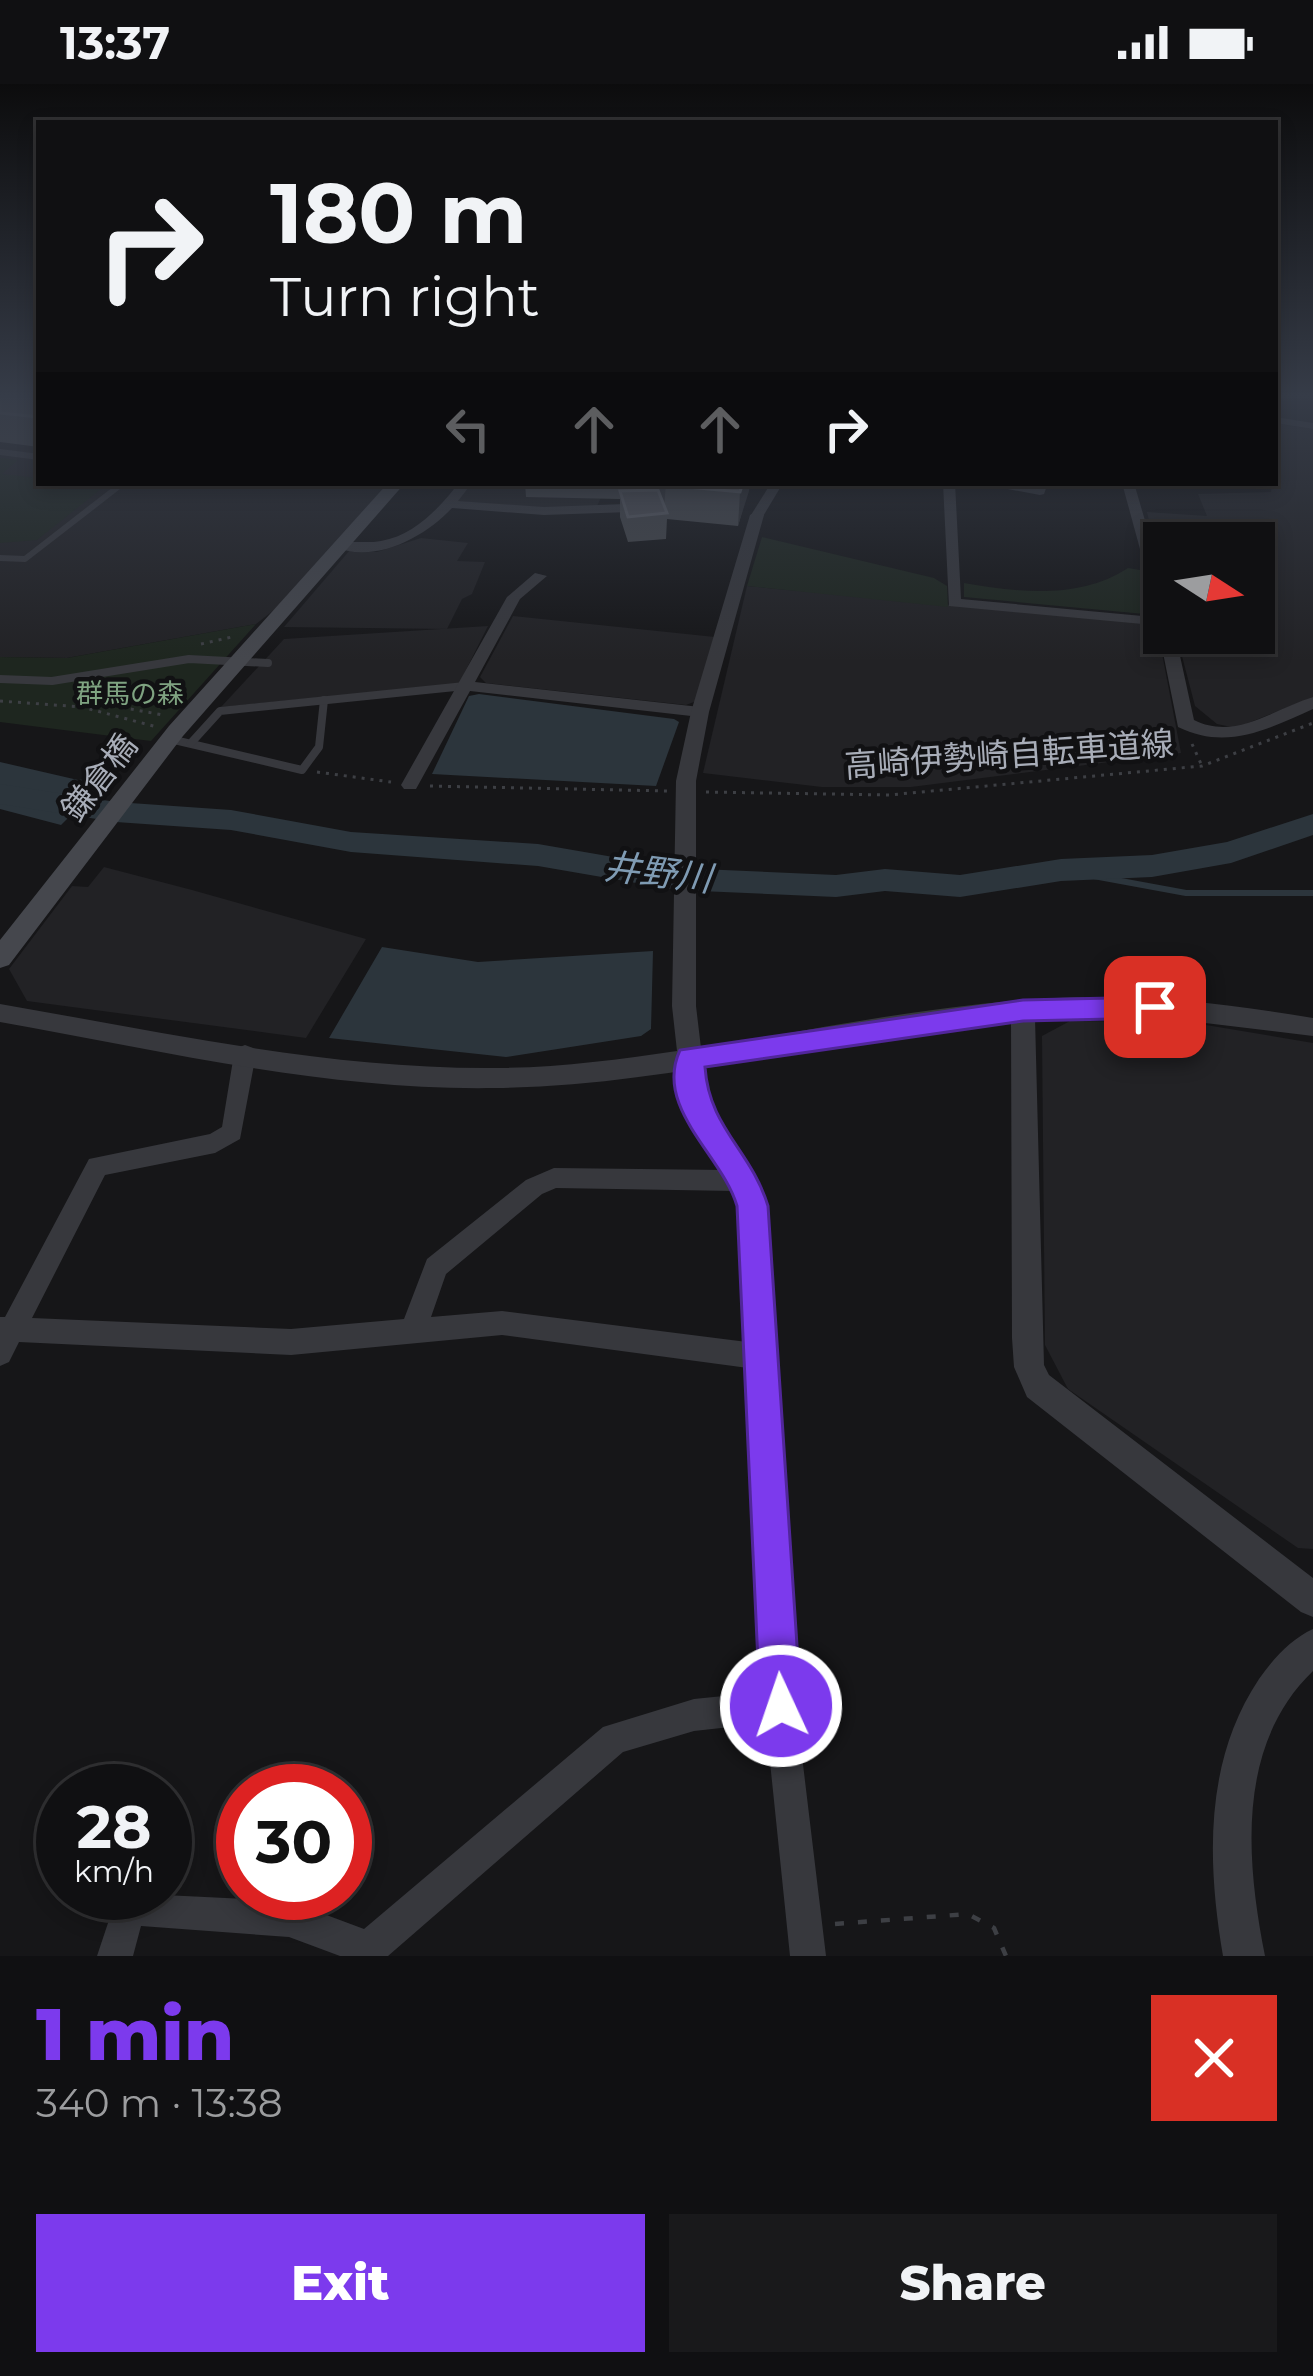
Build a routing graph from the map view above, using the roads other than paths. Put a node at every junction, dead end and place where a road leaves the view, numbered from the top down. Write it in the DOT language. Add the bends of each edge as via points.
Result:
graph roads {
  1 [pos="119,486"];
  2 [pos="394,486"];
  3 [pos="464,486"];
  4 [pos="666,486"];
  5 [pos="775,486"];
  6 [pos="949,486"];
  7 [pos="1002,486"];
  8 [pos="1041,486"];
  9 [pos="1129,486"];
  10 [pos="450,504"];
  11 [pos="757,515"];
  12 [pos="1143,536"];
  13 [pos="340,546"];
  14 [pos="0,558"];
  15 [pos="540,576"];
  16 [pos="1143,618"];
  17 [pos="1171,654"];
  18 [pos="236,662"];
  19 [pos="268,663"];
  20 [pos="0,679"];
  21 [pos="469,686"];
  22 [pos="324,700"];
  23 [pos="1313,702"];
  24 [pos="700,712"];
  25 [pos="175,739"];
  26 [pos="415,786"];
  27 [pos="0,958"];
  28 [pos="1023,1010"];
  29 [pos="0,1013"];
  30 [pos="1313,1027"];
  31 [pos="244,1054"];
  32 [pos="690,1058"];
  33 [pos="745,1181"];
  34 [pos="414,1327"];
  35 [pos="8,1328"];
  36 [pos="0,1353"];
  37 [pos="760,1357"];
  38 [pos="1313,1600"];
  39 [pos="1313,1648"];
  40 [pos="781,1706"];
  41 [pos="807,1941"];
  42 [pos="366,1953"];
  43 [pos="115,1956"];
  44 [pos="1244,1956"];
  1 -- 14 [label="lane" via="25,560"];
  2 -- 13 [label="main road, 鎌倉橋"];
  3 -- 10 [label="street"];
  4 -- 10 [label="street" via="658,507"];
  5 -- 11 [label="street"];
  6 -- 16 [label="street" via="954,603"];
  7 -- 8 [label="street"];
  9 -- 12 [label="street"];
  10 -- 13 [label="street" via="399,543"];
  11 -- 24 [label="street"];
  13 -- 18 [label="main road, 鎌倉橋"];
  15 -- 21 [label="street" via="514,597"];
  17 -- 23 [label="street" via="1185,723 1194,730 1237,734"];
  18 -- 19 [label="lane"];
  18 -- 20 [label="lane" via="189,659 26,683"];
  18 -- 25 [label="main road, 鎌倉橋"];
  21 -- 22 [label="lane"];
  21 -- 24 [label="street"];
  21 -- 26 [label="street"];
  22 -- 25 [label="lane" via="220,711"];
  22 -- 25 [label="lane" via="319,747 302,770"];
  24 -- 32 [label="street" via="688,796"];
  25 -- 27 [label="main road, 鎌倉橋"];
  28 -- 30 [label="street" via="1155,1007"];
  28 -- 32 [label="street"];
  28 -- 38 [label="street" via="1027,1338 1038,1386"];
  29 -- 31 [label="street"];
  31 -- 32 [label="street" via="432,1078 566,1075"];
  31 -- 35 [label="street" via="232,1132 214,1143 98,1166"];
  32 -- 33 [label="street" via="692,1097 704,1125"];
  33 -- 34 [label="street" via="554,1178 436,1267"];
  33 -- 37 [label="street"];
  34 -- 35 [label="street" via="291,1342"];
  34 -- 37 [label="street" via="502,1323"];
  35 -- 36 [label="street"];
  37 -- 40 [label="street"];
  39 -- 44 [label="street" via="1270,1694 1234,1792"];
  40 -- 41 [label="street"];
  40 -- 42 [label="street" via="694,1714 614,1738"];
  42 -- 43 [label="street" via="289,1919 129,1908"];
}
